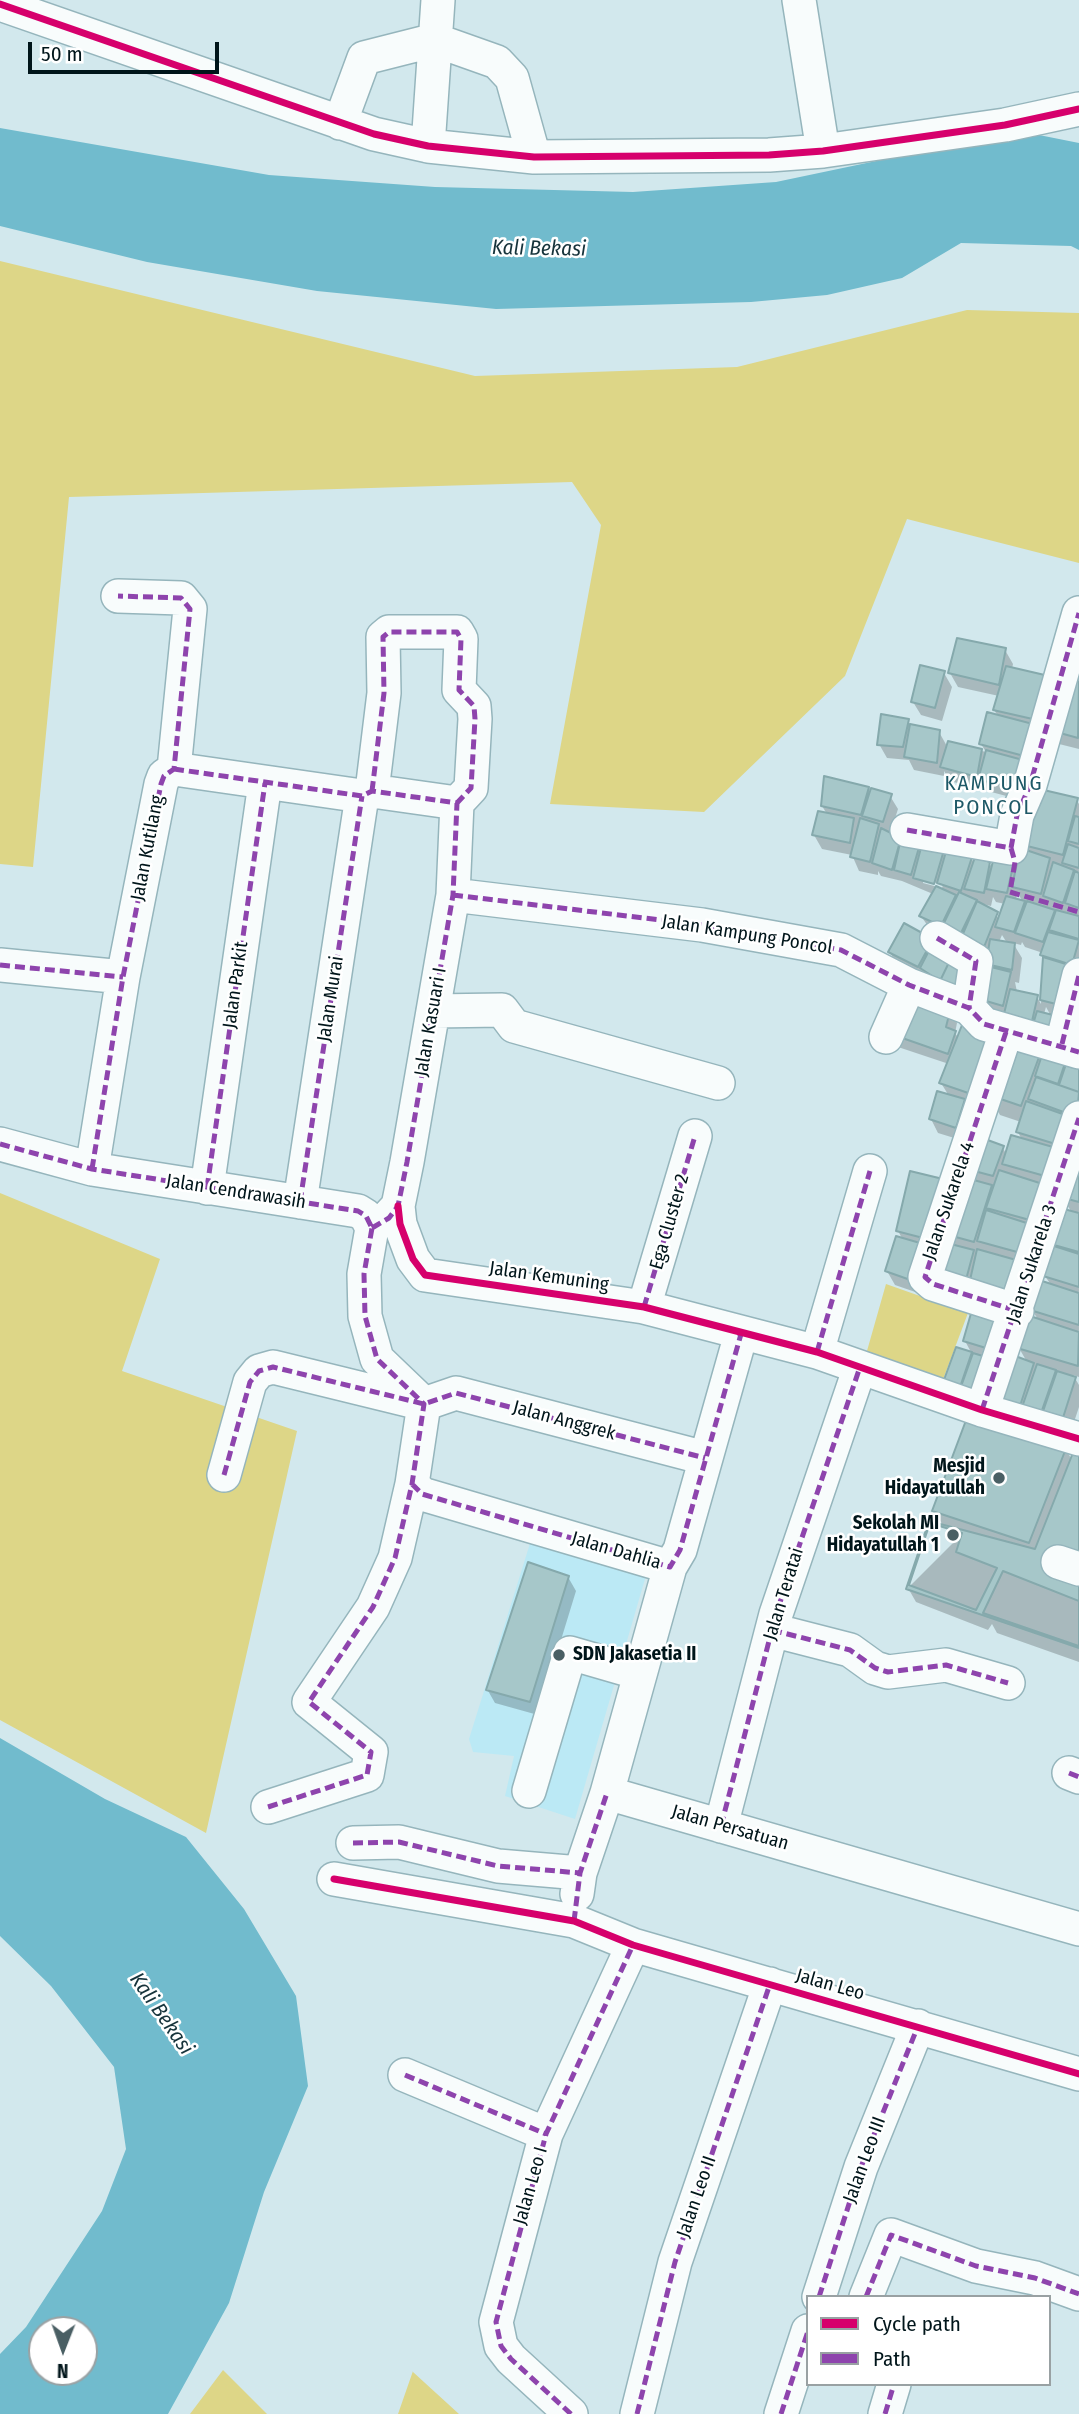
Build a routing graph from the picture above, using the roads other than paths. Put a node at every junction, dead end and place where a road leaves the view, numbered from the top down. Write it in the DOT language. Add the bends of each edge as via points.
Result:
graph roads {
  1 [pos="438,0"];
  2 [pos="799,0"];
  3 [pos="0,4"];
  4 [pos="435,40"];
  5 [pos="1079,109"];
  6 [pos="340,122"];
  7 [pos="428,146"];
  8 [pos="823,151"];
  9 [pos="534,157"];
  10 [pos="118,596"];
  11 [pos="1079,613"];
  12 [pos="174,769"];
  13 [pos="265,783"];
  14 [pos="367,793"];
  15 [pos="457,803"];
  16 [pos="907,830"];
  17 [pos="453,895"];
  18 [pos="937,938"];
  19 [pos="0,965"];
  20 [pos="1079,975"];
  21 [pos="123,977"];
  22 [pos="909,985"];
  23 [pos="969,1008"];
  24 [pos="433,1011"];
  25 [pos="1006,1032"];
  26 [pos="886,1037"];
  27 [pos="1070,1048"];
  28 [pos="718,1083"];
  29 [pos="1079,1118"];
  30 [pos="695,1136"];
  31 [pos="0,1144"];
  32 [pos="92,1169"];
  33 [pos="870,1171"];
  34 [pos="207,1188"];
  35 [pos="300,1202"];
  36 [pos="398,1206"];
  37 [pos="372,1228"];
  38 [pos="644,1307"];
  39 [pos="1017,1311"];
  40 [pos="741,1334"];
  41 [pos="817,1352"];
  42 [pos="860,1367"];
  43 [pos="425,1404"];
  44 [pos="982,1410"];
  45 [pos="1079,1439"];
  46 [pos="705,1458"];
  47 [pos="225,1475"];
  48 [pos="412,1484"];
  49 [pos="670,1567"];
  50 [pos="772,1630"];
  51 [pos="639,1673"];
  52 [pos="1008,1683"];
  53 [pos="529,1791"];
  54 [pos="607,1793"];
  55 [pos="268,1807"];
  56 [pos="721,1826"];
  57 [pos="353,1843"];
  58 [pos="580,1873"];
  59 [pos="334,1879"];
  60 [pos="573,1921"];
  61 [pos="1079,1929"];
  62 [pos="633,1945"];
  63 [pos="770,1984"];
  64 [pos="918,2026"];
  65 [pos="1079,2074"];
  66 [pos="405,2075"];
  67 [pos="546,2134"];
  68 [pos="1079,2294"];
  69 [pos="820,2295"];
  70 [pos="867,2295"];
  71 [pos="806,2337"];
  72 [pos="893,2386"];
  73 [pos="571,2414"];
  74 [pos="637,2414"];
  75 [pos="781,2414"];
  76 [pos="885,2414"];
  1 -- 4 [label="street"];
  2 -- 8 [label="street"];
  3 -- 6 [label="street"];
  4 -- 6 [label="street" via="364,58"];
  4 -- 7 [label="street"];
  4 -- 9 [label="street" via="497,62 512,78"];
  5 -- 8 [label="street" via="1005,125"];
  6 -- 7 [label="street"];
  7 -- 9 [label="street"];
  8 -- 9 [label="street" via="755,156"];
  10 -- 12 [label="street, Jalan Kutilang" via="181,598 190,609"];
  11 -- 16 [label="street" via="1011,848"];
  12 -- 13 [label="street"];
  12 -- 21 [label="street, Jalan Kutilang" via="161,784"];
  13 -- 14 [label="street"];
  13 -- 34 [label="street, Jalan Parkit"];
  14 -- 15 [label="street"];
  14 -- 15 [label="street, Jalan Murai" via="384,693 383,637 389,632 457,632 461,639 459,690 474,706 475,719 471,788"];
  14 -- 35 [label="street, Jalan Murai"];
  15 -- 17 [label="street, Jalan Kasuari I"];
  17 -- 22 [label="street, Jalan Kampung Poncol" via="702,925 841,950"];
  17 -- 24 [label="street, Jalan Kasuari I"];
  18 -- 23 [label="street" via="976,961"];
  19 -- 21 [label="street"];
  20 -- 27 [label="street, Jalan Kampung Poncol"];
  21 -- 32 [label="street, Jalan Kutilang"];
  22 -- 23 [label="street, Jalan Kampung Poncol"];
  22 -- 26 [label="street"];
  23 -- 25 [label="street, Jalan Kampung Poncol" via="984,1024"];
  24 -- 28 [label="street" via="502,1010 514,1026"];
  24 -- 36 [label="street, Jalan Kasuari I"];
  25 -- 27 [label="street, Jalan Kampung Poncol"];
  25 -- 39 [label="street, Jalan Sukarela 4" via="925,1277 933,1284"];
  29 -- 39 [label="street, Jalan Sukarela 3"];
  30 -- 38 [label="street, Ega Cluster 2"];
  31 -- 32 [label="street, Jalan Cendrawasih"];
  32 -- 34 [label="street, Jalan Cendrawasih"];
  33 -- 41 [label="street"];
  34 -- 35 [label="street, Jalan Cendrawasih"];
  35 -- 37 [label="street, Jalan Cendrawasih" via="358,1211"];
  36 -- 37 [label="street"];
  36 -- 38 [label="street, Jalan Kemuning" via="413,1259 425,1275"];
  37 -- 43 [label="street" via="364,1274 365,1316 377,1359"];
  38 -- 40 [label="street, Jalan Kemuning"];
  39 -- 44 [label="street, Jalan Sukarela 3"];
  40 -- 41 [label="street, Jalan Kemuning"];
  40 -- 46 [label="street, Jalan Dahlia"];
  41 -- 42 [label="street, Jalan Kemuning"];
  42 -- 44 [label="street, Jalan Kemuning"];
  42 -- 50 [label="street, Jalan Teratai"];
  43 -- 46 [label="street, Jalan Anggrek" via="456,1393"];
  43 -- 47 [label="street" via="273,1367 259,1371 250,1382"];
  43 -- 48 [label="street"];
  44 -- 45 [label="street, Jalan Kemuning"];
  46 -- 49 [label="street, Jalan Dahlia" via="680,1550"];
  48 -- 49 [label="street, Jalan Dahlia" via="422,1494"];
  48 -- 55 [label="street" via="396,1558 373,1607 309,1702 371,1752 367,1775"];
  49 -- 51 [label="street"];
  50 -- 52 [label="street" via="850,1650 888,1672 946,1665"];
  50 -- 56 [label="street, Jalan Teratai"];
  51 -- 53 [label="street" via="570,1653"];
  51 -- 54 [label="street"];
  54 -- 56 [label="street, Jalan Persatuan"];
  54 -- 58 [label="street"];
  56 -- 61 [label="street, Jalan Persatuan"];
  57 -- 58 [label="street" via="399,1842 498,1866"];
  58 -- 60 [label="street"];
  59 -- 60 [label="street, Jalan Leo"];
  60 -- 62 [label="street, Jalan Leo"];
  62 -- 63 [label="street, Jalan Leo"];
  62 -- 67 [label="street, Jalan Leo I"];
  63 -- 64 [label="street, Jalan Leo"];
  63 -- 74 [label="street, Jalan Leo II" via="675,2262"];
  64 -- 65 [label="street, Jalan Leo"];
  64 -- 69 [label="street, Jalan Leo III" via="861,2167"];
  66 -- 67 [label="street"];
  67 -- 73 [label="street, Jalan Leo I" via="520,2221 496,2335 511,2359"];
  68 -- 70 [label="street" via="1035,2278 976,2266 891,2235"];
  71 -- 75 [label="street"];
  72 -- 76 [label="street"];
}
